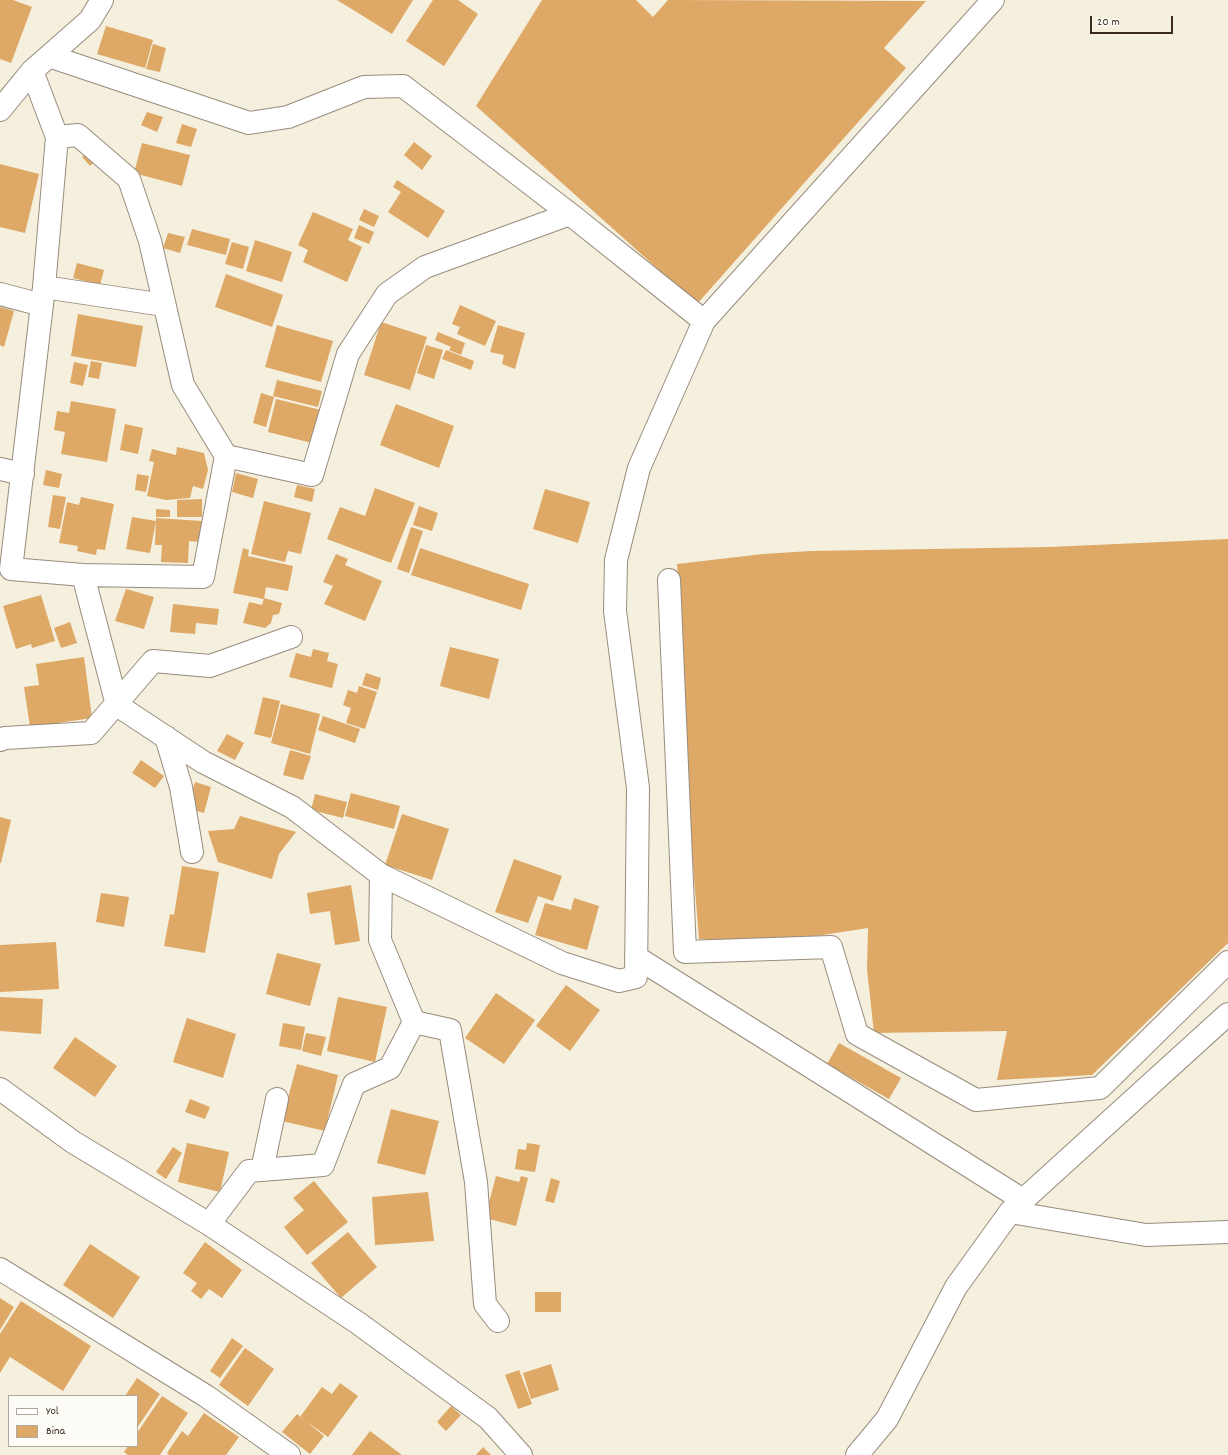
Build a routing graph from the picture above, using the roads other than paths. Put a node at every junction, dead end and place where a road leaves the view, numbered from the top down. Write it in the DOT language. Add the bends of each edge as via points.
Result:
graph roads {
  1 [pos="102,0"];
  2 [pos="993,0"];
  3 [pos="49,56"];
  4 [pos="32,71"];
  5 [pos="0,110"];
  6 [pos="57,137"];
  7 [pos="570,214"];
  8 [pos="0,294"];
  9 [pos="43,296"];
  10 [pos="164,305"];
  11 [pos="704,321"];
  12 [pos="226,456"];
  13 [pos="0,469"];
  14 [pos="24,474"];
  15 [pos="83,575"];
  16 [pos="669,580"];
  17 [pos="291,637"];
  18 [pos="117,704"];
  19 [pos="166,737"];
  20 [pos="0,740"];
  21 [pos="192,852"];
  22 [pos="381,875"];
  23 [pos="636,957"];
  24 [pos="1228,962"];
  25 [pos="1228,1014"];
  26 [pos="414,1022"];
  27 [pos="0,1089"];
  28 [pos="276,1099"];
  29 [pos="262,1170"];
  30 [pos="1016,1206"];
  31 [pos="208,1224"];
  32 [pos="1228,1232"];
  33 [pos="0,1269"];
  34 [pos="498,1321"];
  35 [pos="289,1455"];
  36 [pos="521,1455"];
  37 [pos="857,1455"];
  1 -- 3 [label="street" via="90,20"];
  2 -- 11 [label="street"];
  3 -- 4 [label="street"];
  3 -- 7 [label="street" via="249,123 288,117 364,87 403,86"];
  4 -- 5 [label="street"];
  4 -- 6 [label="street"];
  6 -- 9 [label="street"];
  6 -- 10 [label="street" via="78,135 130,179 150,241"];
  7 -- 11 [label="street"];
  7 -- 12 [label="street" via="425,267 387,294 348,354 312,475"];
  8 -- 9 [label="street"];
  9 -- 10 [label="street"];
  9 -- 14 [label="street"];
  10 -- 12 [label="street" via="183,385"];
  11 -- 23 [label="street" via="639,468 616,560 615,611 638,788"];
  12 -- 15 [label="street" via="203,577"];
  13 -- 14 [label="street"];
  14 -- 15 [label="street" via="11,569"];
  15 -- 18 [label="street"];
  16 -- 24 [label="street" via="685,952 832,947 857,1034 976,1100 1100,1088"];
  17 -- 18 [label="street" via="210,666 153,661"];
  18 -- 19 [label="street"];
  18 -- 20 [label="street" via="91,733"];
  19 -- 21 [label="street" via="181,787"];
  19 -- 22 [label="street" via="203,762 292,807"];
  22 -- 23 [label="street" via="569,965 619,981 636,977"];
  22 -- 26 [label="street" via="380,940"];
  23 -- 30 [label="street"];
  25 -- 30 [label="street"];
  26 -- 29 [label="street" via="390,1068 354,1084 323,1165"];
  26 -- 34 [label="street" via="450,1030 476,1182 486,1304"];
  27 -- 31 [label="street" via="73,1142"];
  28 -- 29 [label="street"];
  29 -- 31 [label="street" via="249,1171"];
  30 -- 32 [label="street" via="1146,1235"];
  30 -- 37 [label="street" via="956,1287 887,1419"];
  31 -- 36 [label="street" via="358,1323 476,1409 488,1418"];
  33 -- 35 [label="street" via="206,1396"];
}
